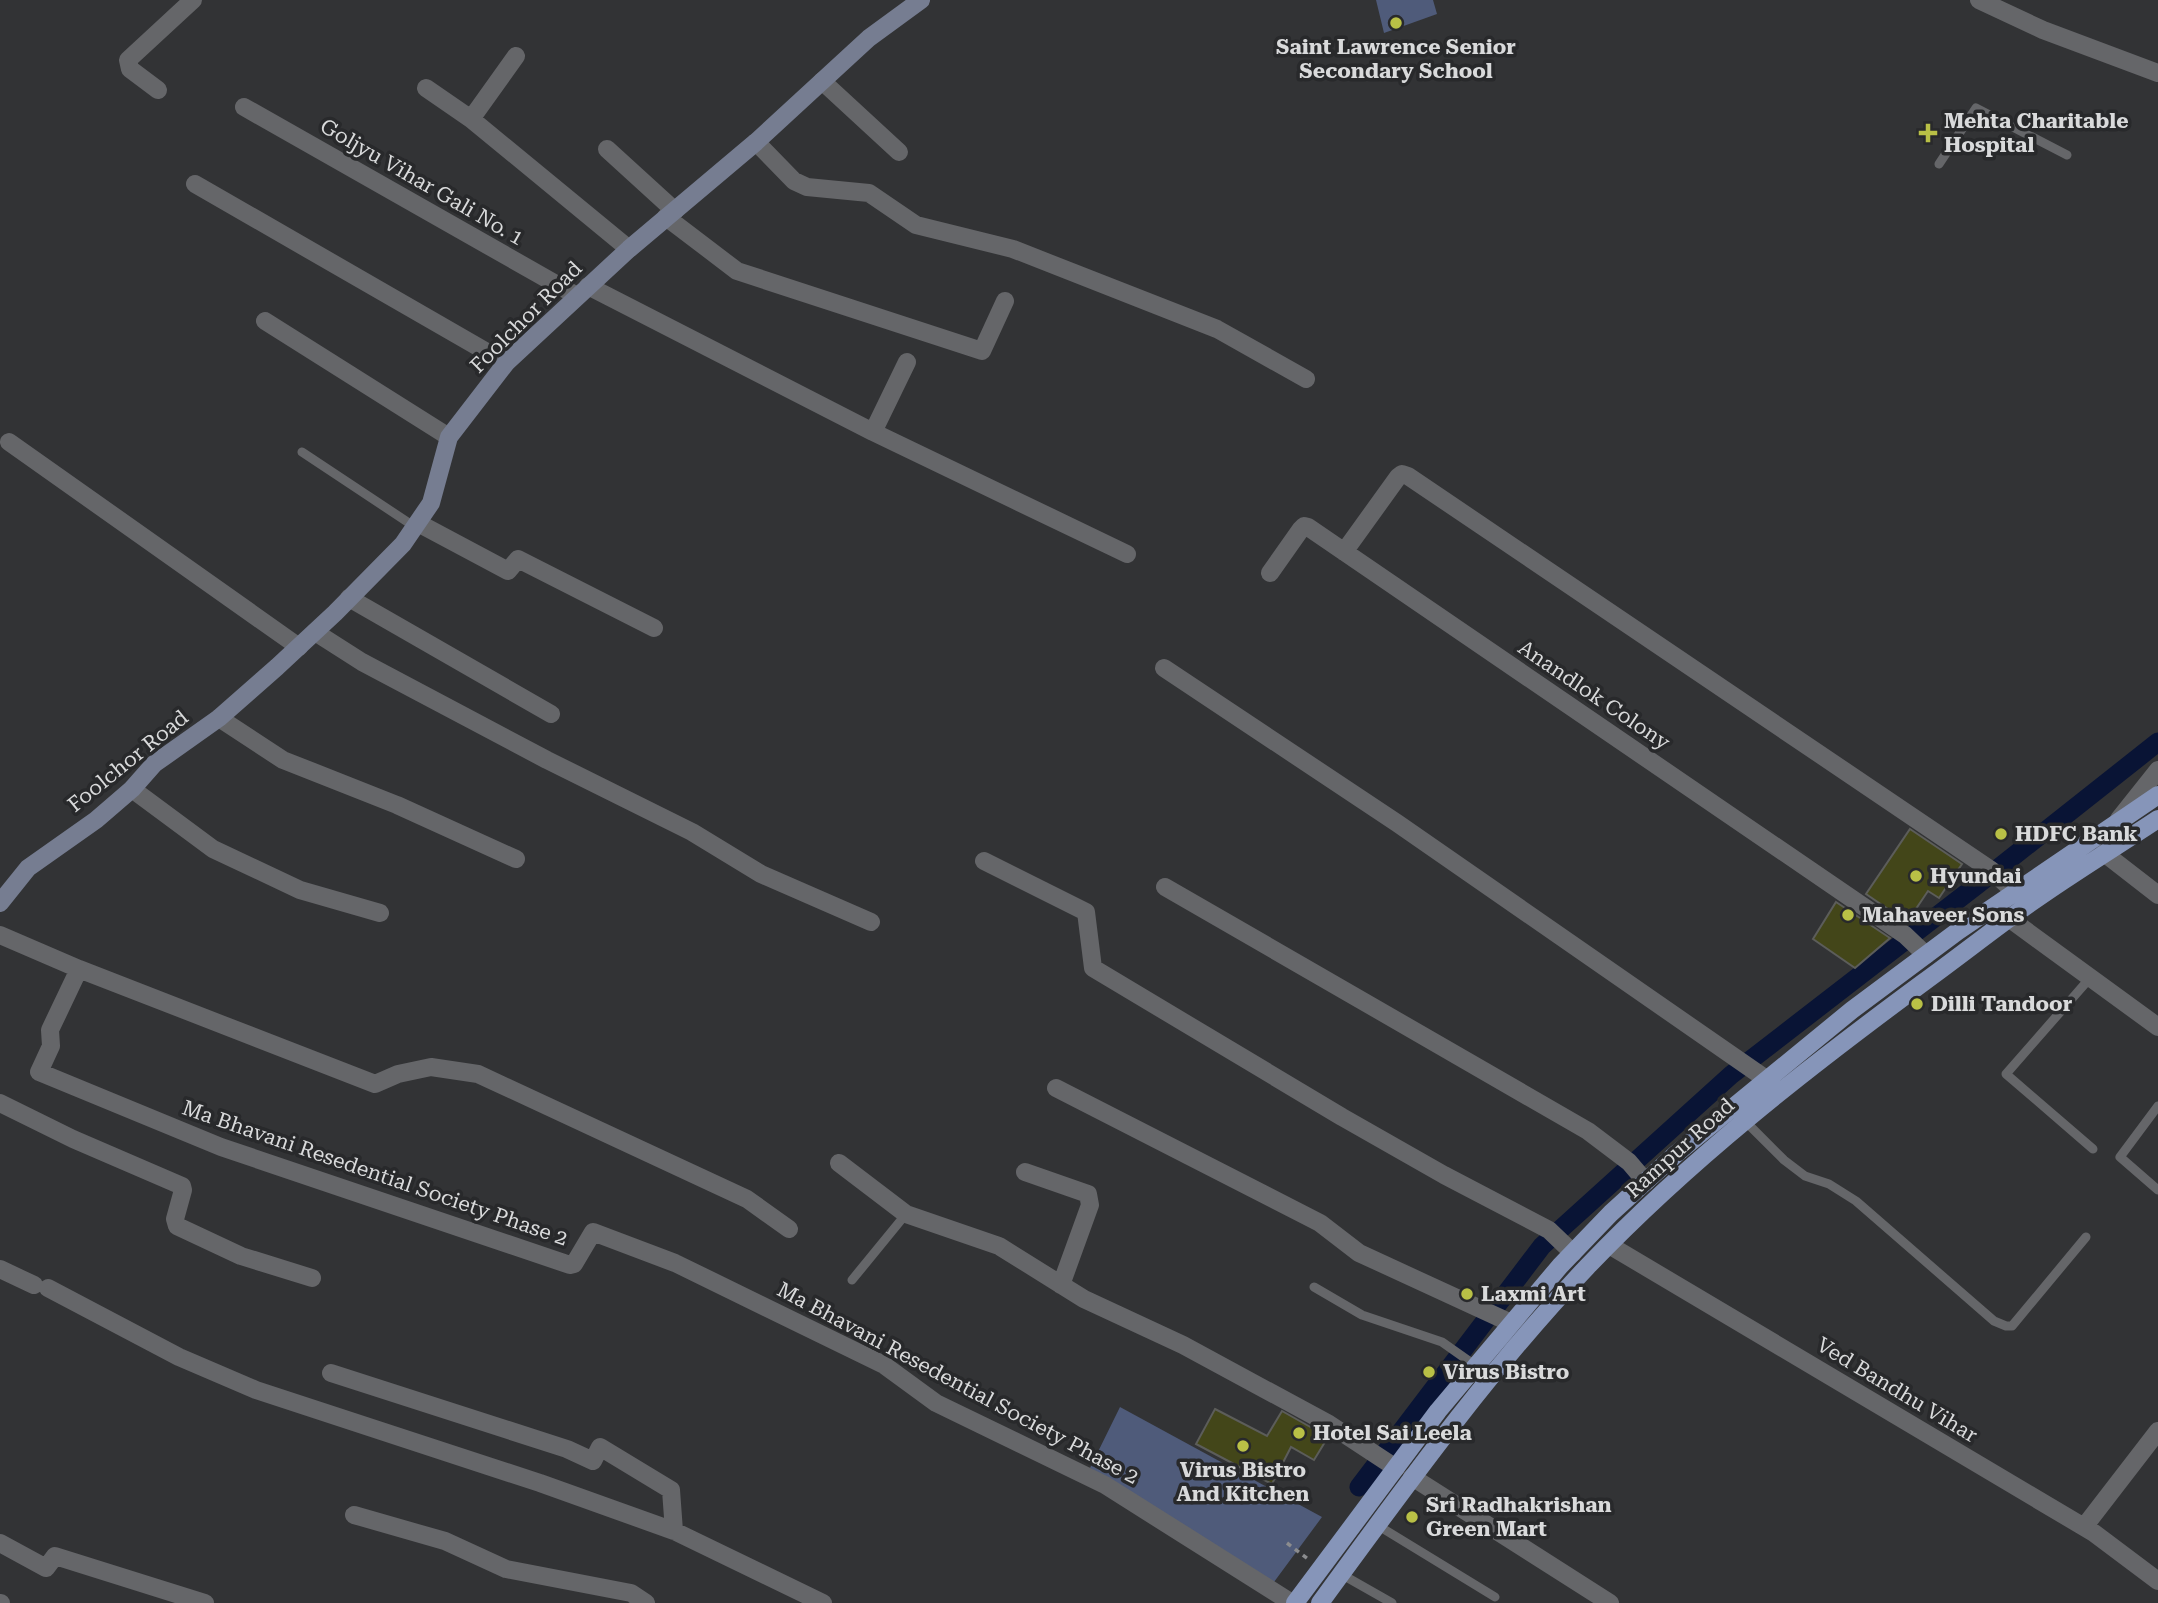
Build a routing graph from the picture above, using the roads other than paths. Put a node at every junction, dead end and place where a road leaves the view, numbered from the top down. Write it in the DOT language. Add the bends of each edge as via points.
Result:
graph roads {
  1 [pos="193,0"];
  2 [pos="921,0"];
  3 [pos="1979,0"];
  4 [pos="516,56"];
  5 [pos="2158,73"];
  6 [pos="822,81"];
  7 [pos="426,88"];
  8 [pos="158,90"];
  9 [pos="244,107"];
  10 [pos="471,119"];
  11 [pos="756,142"];
  12 [pos="607,149"];
  13 [pos="900,152"];
  14 [pos="2067,155"];
  15 [pos="1939,164"];
  16 [pos="195,184"];
  17 [pos="671,214"];
  18 [pos="629,249"];
  19 [pos="582,291"];
  20 [pos="1005,301"];
  21 [pos="265,321"];
  22 [pos="907,362"];
  23 [pos="506,363"];
  24 [pos="1306,379"];
  25 [pos="873,432"];
  26 [pos="449,437"];
  27 [pos="9,442"];
  28 [pos="302,452"];
  29 [pos="416,525"];
  30 [pos="1344,552"];
  31 [pos="1127,554"];
  32 [pos="1270,573"];
  33 [pos="349,598"];
  34 [pos="654,628"];
  35 [pos="315,632"];
  36 [pos="299,647"];
  37 [pos="1164,668"];
  38 [pos="551,714"];
  39 [pos="219,718"];
  40 [pos="2158,770"];
  41 [pos="132,789"];
  42 [pos="2158,795"];
  43 [pos="2158,820"];
  44 [pos="2118,821"];
  45 [pos="2104,853"];
  46 [pos="516,859"];
  47 [pos="984,861"];
  48 [pos="1166,887"];
  49 [pos="2015,892"];
  50 [pos="2158,895"];
  51 [pos="0,903"];
  52 [pos="380,913"];
  53 [pos="2010,919"];
  54 [pos="871,922"];
  55 [pos="0,935"];
  56 [pos="1926,955"];
  57 [pos="79,969"];
  58 [pos="2090,978"];
  59 [pos="2158,1027"];
  60 [pos="1766,1079"];
  61 [pos="1056,1088"];
  62 [pos="0,1103"];
  63 [pos="2158,1107"];
  64 [pos="1745,1121"];
  65 [pos="2093,1149"];
  66 [pos="839,1163"];
  67 [pos="1637,1171"];
  68 [pos="1025,1172"];
  69 [pos="2158,1190"];
  70 [pos="906,1214"];
  71 [pos="789,1229"];
  72 [pos="2087,1237"];
  73 [pos="1609,1245"];
  74 [pos="1573,1252"];
  75 [pos="0,1269"];
  76 [pos="312,1278"];
  77 [pos="852,1280"];
  78 [pos="1061,1284"];
  79 [pos="1314,1287"];
  80 [pos="1511,1324"];
  81 [pos="1469,1361"];
  82 [pos="331,1373"];
  83 [pos="2158,1431"];
  84 [pos="1385,1460"];
  85 [pos="1412,1478"];
  86 [pos="354,1515"];
  87 [pos="1377,1525"];
  88 [pos="2084,1527"];
  89 [pos="674,1531"];
  90 [pos="0,1543"];
  91 [pos="1341,1574"];
  92 [pos="2158,1581"];
  93 [pos="1495,1597"];
  94 [pos="205,1603"];
  95 [pos="646,1603"];
  96 [pos="823,1603"];
  97 [pos="1294,1603"];
  98 [pos="1320,1603"];
  99 [pos="1392,1603"];
  100 [pos="1610,1603"];
  1 -- 8 [label="street" via="128,60 130,69"];
  2 -- 6 [label="street, Foolchor Road" via="869,38"];
  3 -- 5 [label="street" via="2043,30"];
  4 -- 10 [label="street"];
  6 -- 11 [label="street, Foolchor Road"];
  6 -- 13 [label="street"];
  7 -- 10 [label="street"];
  9 -- 19 [label="street, Goljyu Vihar Gali No. 1"];
  10 -- 18 [label="street"];
  11 -- 17 [label="street, Foolchor Road"];
  11 -- 24 [label="street" via="794,181 807,187 869,193 916,225 1013,249 1217,329"];
  12 -- 17 [label="street"];
  14 -- 15 [label="lane" via="1976,108"];
  16 -- 23 [label="street"];
  17 -- 18 [label="street, Foolchor Road"];
  17 -- 20 [label="street" via="737,271 982,351"];
  18 -- 19 [label="street, Foolchor Road"];
  19 -- 23 [label="street, Foolchor Road"];
  19 -- 25 [label="street, Goljyu Vihar Gali No. 1"];
  21 -- 26 [label="street"];
  22 -- 25 [label="street"];
  23 -- 26 [label="street, Foolchor Road"];
  25 -- 31 [label="street, Goljyu Vihar Gali No. 1"];
  26 -- 29 [label="street, Foolchor Road" via="431,503"];
  27 -- 36 [label="street"];
  28 -- 29 [label="lane"];
  29 -- 33 [label="street, Foolchor Road"];
  29 -- 34 [label="street" via="508,571 518,559"];
  30 -- 32 [label="street, Anandlok Colony" via="1304,526"];
  30 -- 49 [label="street" via="1398,477 1408,476 1994,872"];
  30 -- 56 [label="street, Anandlok Colony" via="1908,938"];
  33 -- 35 [label="street, Foolchor Road"];
  33 -- 38 [label="street"];
  35 -- 36 [label="street, Foolchor Road"];
  35 -- 54 [label="street" via="374,669 692,832 761,874"];
  36 -- 39 [label="street, Foolchor Road"];
  37 -- 60 [label="street"];
  39 -- 41 [label="street, Foolchor Road" via="162,758"];
  39 -- 46 [label="street" via="283,760"];
  40 -- 44 [label="street"];
  41 -- 51 [label="street, Foolchor Road" via="28,868"];
  41 -- 52 [label="street" via="213,849 300,890"];
  42 -- 44 [label="main road"];
  43 -- 45 [label="main road, Rampur Road"];
  44 -- 49 [label="main road"];
  45 -- 50 [label="street"];
  45 -- 53 [label="main road, Rampur Road"];
  47 -- 74 [label="street" via="1086,912 1093,968 1342,1117 1554,1235"];
  48 -- 67 [label="street" via="1576,1125 1609,1145"];
  49 -- 56 [label="main road"];
  53 -- 58 [label="street"];
  53 -- 64 [label="main road, Rampur Road" via="1842,1042"];
  55 -- 57 [label="street"];
  56 -- 60 [label="main road"];
  57 -- 71 [label="street" via="375,1084 431,1067 478,1074 747,1199"];
  57 -- 97 [label="street, Ma Bhavani Resedential Society Phase 2" via="50,1030 51,1046 39,1072 221,1147 570,1265 593,1232 675,1264 843,1343 884,1365 936,1403 1105,1485"];
  58 -- 59 [label="street"];
  58 -- 65 [label="lane" via="2006,1074"];
  60 -- 67 [label="main road"];
  61 -- 80 [label="street" via="1320,1223 1359,1252"];
  62 -- 76 [label="street" via="182,1186 177,1226 242,1256"];
  63 -- 69 [label="lane" via="2120,1157"];
  64 -- 72 [label="lane" via="1784,1160 1805,1176 1856,1201 1994,1321 2006,1326 2012,1326"];
  64 -- 73 [label="main road, Rampur Road"];
  66 -- 70 [label="street"];
  67 -- 74 [label="main road"];
  68 -- 78 [label="street" via="1088,1194 1090,1205"];
  70 -- 77 [label="lane"];
  70 -- 78 [label="street" via="999,1246"];
  73 -- 85 [label="main road, Rampur Road" via="1524,1335"];
  73 -- 88 [label="street, Ved Bandhu Vihar"];
  74 -- 80 [label="main road"];
  75 -- 89 [label="street" via="256,1390"];
  78 -- 84 [label="street" via="1208,1358"];
  79 -- 81 [label="lane" via="1362,1315 1442,1342"];
  80 -- 81 [label="main road"];
  81 -- 84 [label="main road" via="1438,1410"];
  82 -- 89 [label="street" via="567,1448 593,1461 600,1447 671,1490"];
  83 -- 88 [label="street"];
  84 -- 97 [label="main road" via="1321,1569"];
  85 -- 87 [label="main road, Rampur Road"];
  85 -- 100 [label="street"];
  86 -- 95 [label="street" via="445,1541 506,1569 631,1593"];
  87 -- 91 [label="main road, Rampur Road"];
  87 -- 93 [label="lane"];
  88 -- 92 [label="street, Ved Bandhu Vihar"];
  89 -- 96 [label="street"];
  90 -- 94 [label="street" via="46,1568 55,1556"];
  91 -- 98 [label="main road, Rampur Road"];
  91 -- 99 [label="lane"];
}
